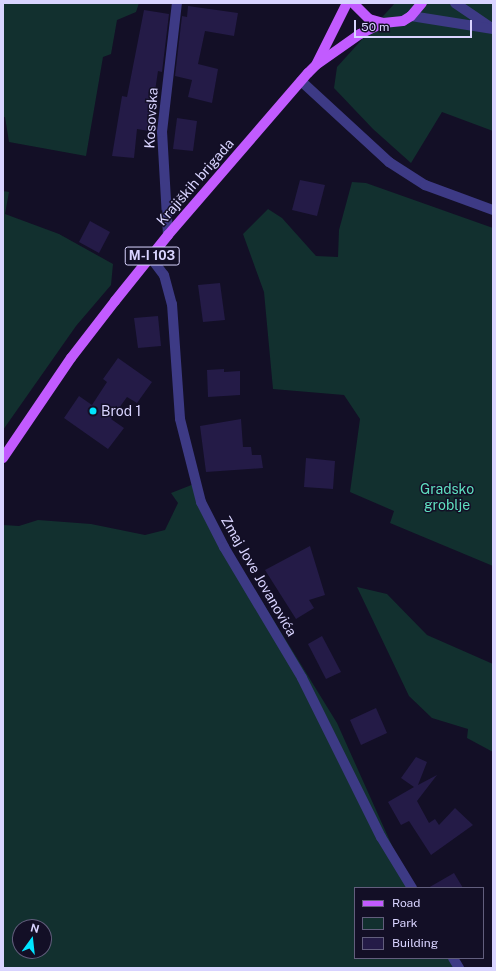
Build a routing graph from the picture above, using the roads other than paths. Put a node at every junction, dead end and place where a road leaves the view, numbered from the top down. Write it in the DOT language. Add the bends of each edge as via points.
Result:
graph roads {
  1 [pos="177,3"];
  2 [pos="347,3"];
  3 [pos="353,3"];
  4 [pos="422,3"];
  5 [pos="455,3"];
  6 [pos="411,16"];
  7 [pos="383,23"];
  8 [pos="493,29"];
  9 [pos="316,64"];
  10 [pos="301,81"];
  11 [pos="493,210"];
  12 [pos="168,235"];
  13 [pos="151,258"];
  14 [pos="3,458"];
  15 [pos="411,887"];
  16 [pos="454,959"];
  17 [pos="459,968"];
  1 -- 12 [label="street, Kosovska" via="162,132"];
  2 -- 9 [label="main road, Krajiških brigada / M-I 103"];
  3 -- 7 [label="main road" via="369,19"];
  4 -- 6 [label="main road"];
  5 -- 8 [label="street"];
  6 -- 7 [label="main road, M-I 103"];
  6 -- 8 [label="street"];
  7 -- 9 [label="main road, Krajiških brigada / M-I 103" via="360,34"];
  9 -- 10 [label="main road, Krajiških brigada / M-I 103"];
  10 -- 11 [label="street" via="389,162 425,185"];
  10 -- 12 [label="main road, Krajiških brigada / M-I 103"];
  12 -- 13 [label="main road, Krajiških brigada / M-I 103"];
  13 -- 14 [label="main road, Krajiških brigada / M-I 103" via="72,358"];
  13 -- 15 [label="street, Zmaj Jove Jovanovića" via="164,275 172,304 180,419 201,502 224,547 302,678 382,837"];
  16 -- 17 [label="street"];
}
